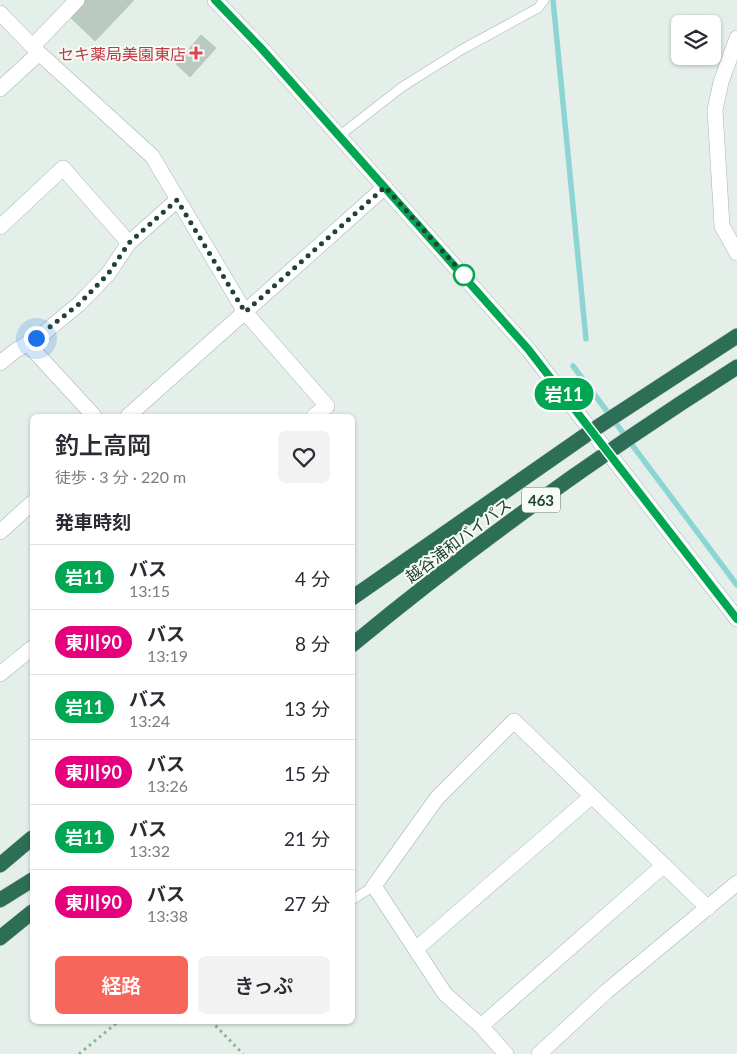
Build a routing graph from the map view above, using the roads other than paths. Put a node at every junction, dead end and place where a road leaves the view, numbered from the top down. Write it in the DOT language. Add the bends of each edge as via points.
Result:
graph roads {
  1 [pos="77,0"];
  2 [pos="214,0"];
  3 [pos="544,0"];
  4 [pos="0,13"];
  5 [pos="737,38"];
  6 [pos="36,50"];
  7 [pos="0,90"];
  8 [pos="339,136"];
  9 [pos="385,187"];
  10 [pos="177,200"];
  11 [pos="0,227"];
  12 [pos="129,243"];
  13 [pos="737,253"];
  14 [pos="245,312"];
  15 [pos="737,336"];
  16 [pos="27,343"];
  17 [pos="0,363"];
  18 [pos="737,367"];
  19 [pos="92,414"];
  20 [pos="130,414"];
  21 [pos="317,414"];
  22 [pos="593,430"];
  23 [pos="610,452"];
  24 [pos="30,504"];
  25 [pos="0,532"];
  26 [pos="355,596"];
  27 [pos="734,609"];
  28 [pos="355,642"];
  29 [pos="30,650"];
  30 [pos="0,674"];
  31 [pos="592,796"];
  32 [pos="30,840"];
  33 [pos="0,865"];
  34 [pos="664,865"];
  35 [pos="30,881"];
  36 [pos="737,883"];
  37 [pos="374,886"];
  38 [pos="355,898"];
  39 [pos="0,900"];
  40 [pos="708,908"];
  41 [pos="30,914"];
  42 [pos="0,938"];
  43 [pos="416,949"];
  44 [pos="481,1026"];
  45 [pos="506,1054"];
  46 [pos="539,1054"];
  1 -- 6 [label="street"];
  2 -- 8 [label="street"];
  3 -- 8 [label="lane" via="538,8 402,87"];
  4 -- 6 [label="street"];
  5 -- 13 [label="street" via="715,110 722,226"];
  6 -- 7 [label="street"];
  6 -- 10 [label="street" via="152,156"];
  8 -- 9 [label="street"];
  9 -- 14 [label="street"];
  9 -- 22 [label="street" via="528,349"];
  10 -- 12 [label="street"];
  10 -- 14 [label="street"];
  11 -- 12 [label="street" via="63,168"];
  12 -- 16 [label="street" via="108,274 79,304"];
  14 -- 20 [label="street"];
  14 -- 21 [label="street" via="327,406"];
  15 -- 22 [label="highway, 越谷浦和バイパス / 463"];
  16 -- 17 [label="street"];
  16 -- 19 [label="street"];
  18 -- 23 [label="highway, 越谷浦和バイパス / 463"];
  22 -- 23 [label="street"];
  22 -- 26 [label="highway, 越谷浦和バイパス / 463"];
  23 -- 27 [label="street"];
  23 -- 28 [label="highway, 越谷浦和バイパス / 463" via="430,580"];
  24 -- 25 [label="street"];
  29 -- 30 [label="street"];
  31 -- 34 [label="street"];
  31 -- 37 [label="street" via="514,721 437,798"];
  31 -- 43 [label="street"];
  32 -- 33 [label="highway"];
  34 -- 40 [label="street"];
  34 -- 44 [label="street"];
  35 -- 39 [label="highway"];
  36 -- 40 [label="street"];
  37 -- 38 [label="lane"];
  37 -- 43 [label="street"];
  40 -- 46 [label="street" via="606,991"];
  41 -- 42 [label="highway"];
  43 -- 44 [label="street" via="445,994"];
  44 -- 45 [label="street"];
}
